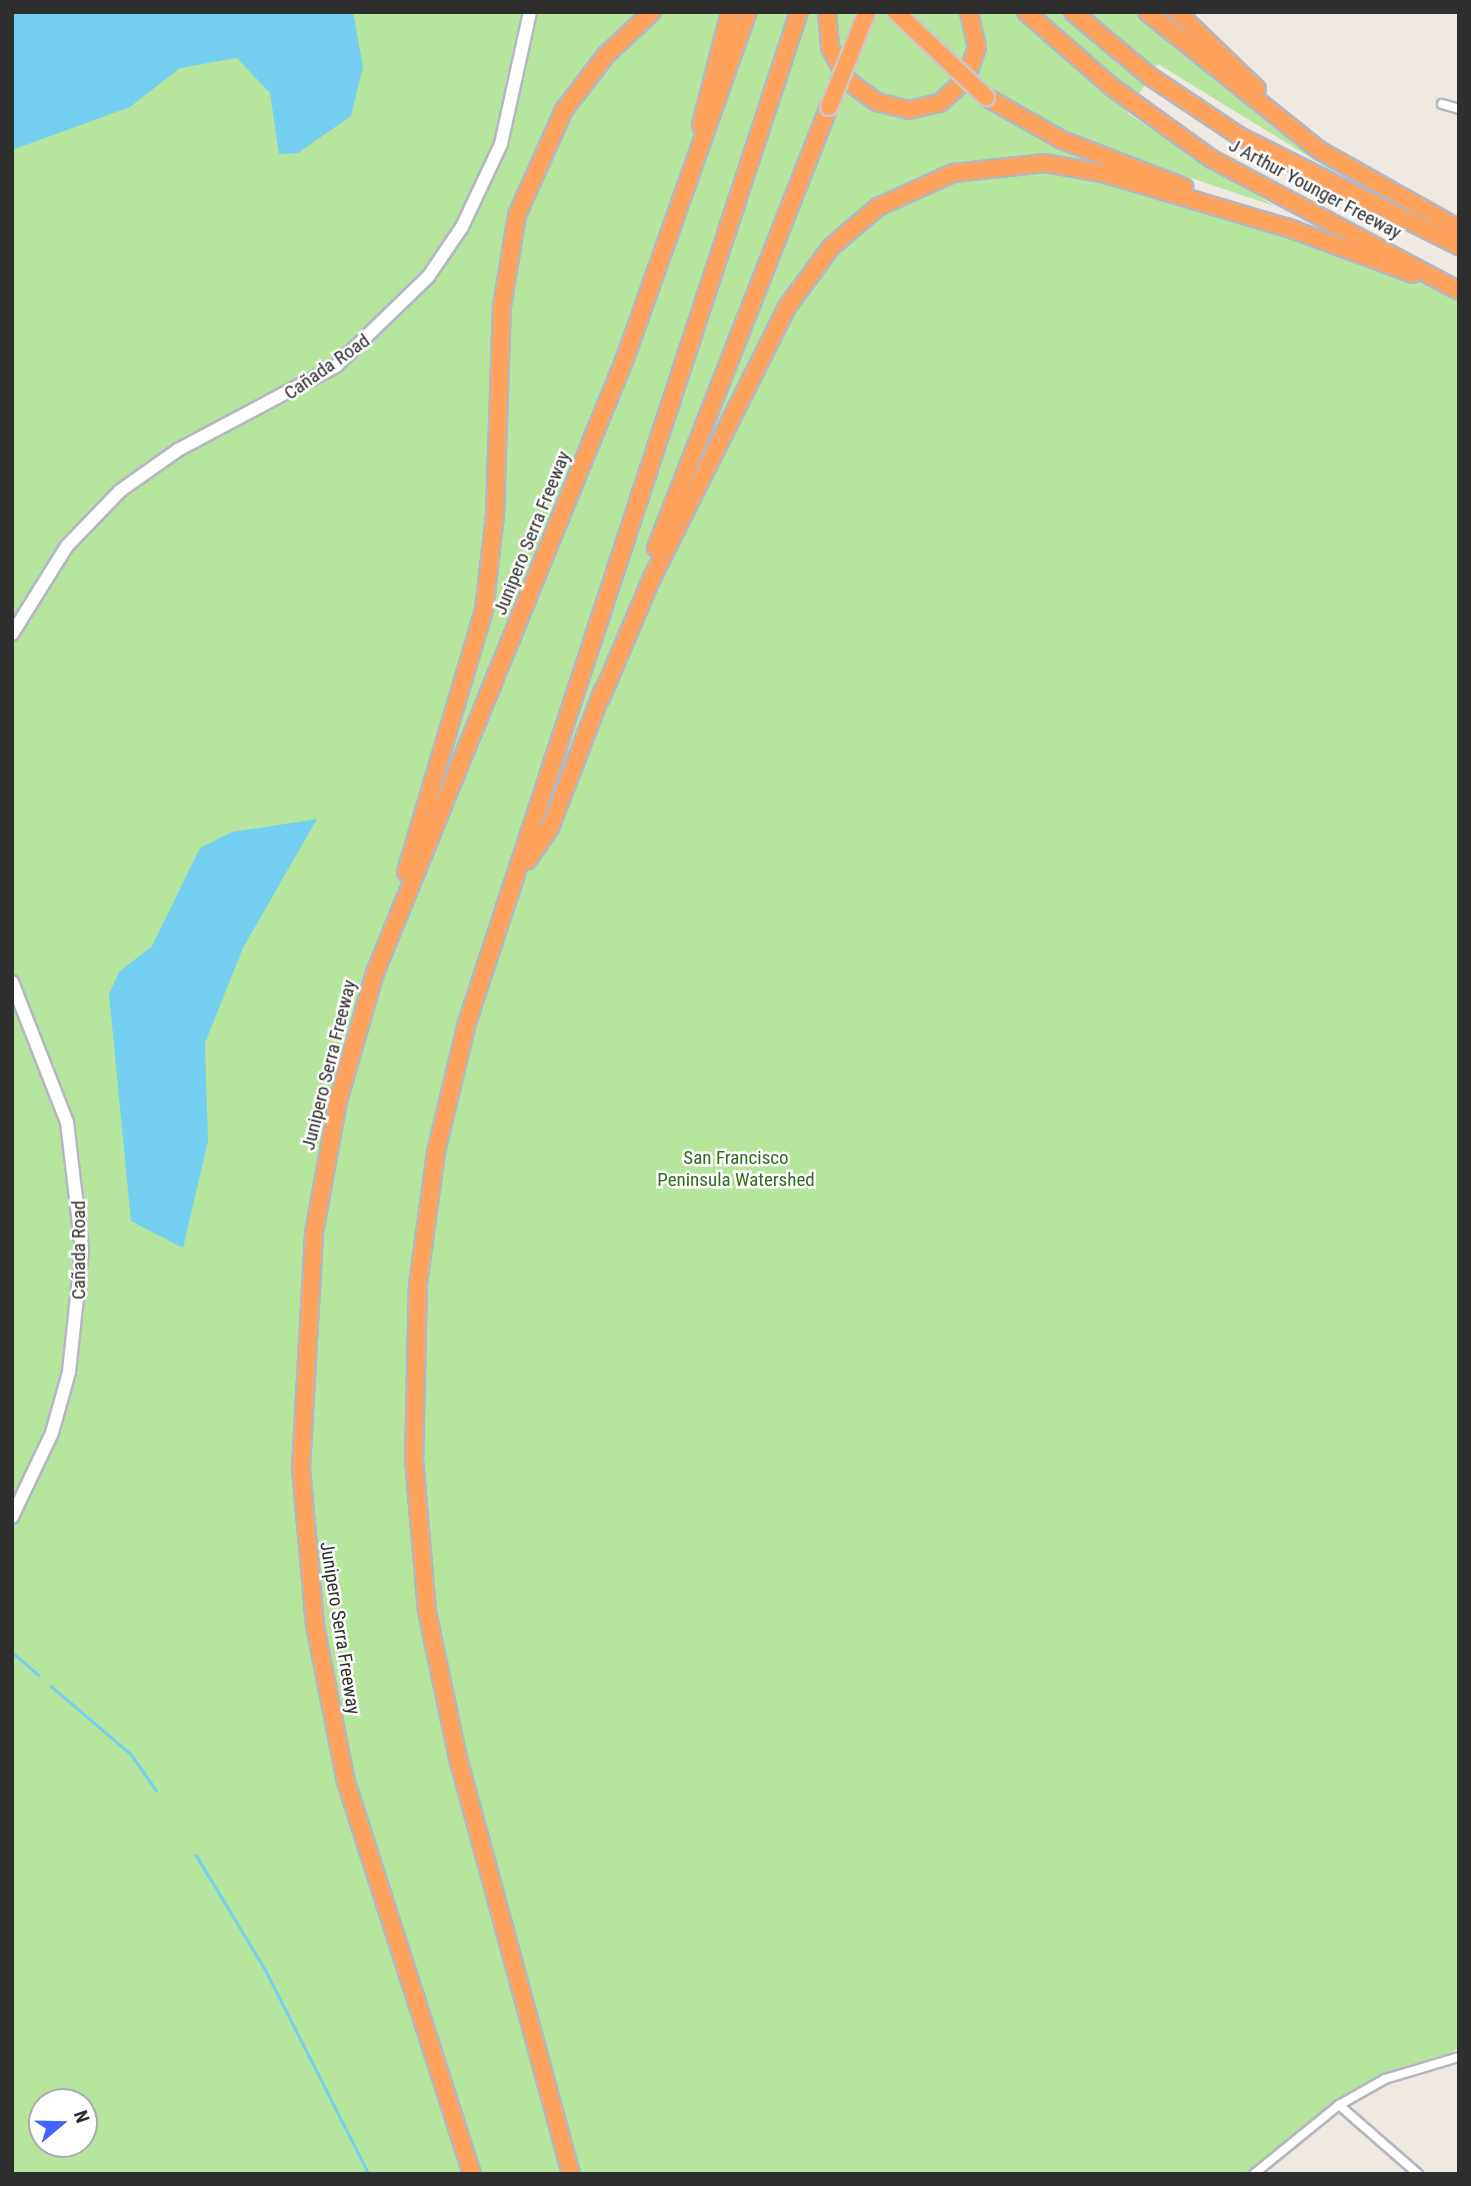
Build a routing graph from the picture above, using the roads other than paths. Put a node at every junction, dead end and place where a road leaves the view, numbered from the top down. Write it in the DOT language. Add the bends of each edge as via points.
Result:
graph roads {
  1 [pos="530,12"];
  2 [pos="652,12"];
  3 [pos="730,12"];
  4 [pos="748,12"];
  5 [pos="799,12"];
  6 [pos="827,12"];
  7 [pos="867,12"];
  8 [pos="896,12"];
  9 [pos="970,12"];
  10 [pos="1026,12"];
  11 [pos="1073,12"];
  12 [pos="1147,12"];
  13 [pos="1177,12"];
  14 [pos="1442,103"];
  15 [pos="1459,109"];
  16 [pos="1319,150"];
  17 [pos="688,191"];
  18 [pos="1459,229"];
  19 [pos="1295,230"];
  20 [pos="1459,246"];
  21 [pos="1452,288"];
  22 [pos="12,634"];
  23 [pos="601,698"];
  24 [pos="518,874"];
  25 [pos="390,931"];
  26 [pos="12,982"];
  27 [pos="12,1517"];
  28 [pos="1459,2057"];
  29 [pos="1339,2105"];
  30 [pos="472,2174"];
  31 [pos="571,2174"];
  32 [pos="1254,2174"];
  33 [pos="1418,2174"];
  1 -- 22 [label="main road, Cañada Road" via="500,144 462,227 428,277 336,366 178,450 120,491 67,546"];
  2 -- 25 [label="highway" via="607,55 564,110 517,215 502,306 493,539 484,611"];
  3 -- 17 [label="highway"];
  4 -- 17 [label="highway, Junipero Serra Freeway"];
  5 -- 24 [label="highway"];
  6 -- 9 [label="highway" via="830,48 848,81 877,102 909,110 940,103 967,79 977,47"];
  7 -- 23 [label="highway, bridge"];
  8 -- 19 [label="highway, bridge" via="986,97 1062,141"];
  10 -- 21 [label="highway, J Arthur Younger Freeway" via="1112,87 1212,159"];
  11 -- 20 [label="highway, J Arthur Younger Freeway" via="1148,75 1239,136"];
  12 -- 16 [label="highway"];
  13 -- 16 [label="highway"];
  14 -- 15 [label="street"];
  16 -- 18 [label="highway"];
  17 -- 25 [label="highway, Junipero Serra Freeway" via="598,428"];
  19 -- 21 [label="highway"];
  19 -- 23 [label="highway" via="1091,170 1045,163 953,173 878,207 831,247 787,307 657,568"];
  23 -- 24 [label="highway" via="550,828"];
  24 -- 31 [label="highway" via="467,1023 436,1152 414,1328 414,1460 441,1689"];
  25 -- 30 [label="highway, Junipero Serra Freeway" via="338,1101 314,1233 301,1383 305,1544 346,1782"];
  26 -- 27 [label="main road, Cañada Road" via="67,1122 82,1250 69,1372 52,1433"];
  28 -- 29 [label="street" via="1385,2079"];
  29 -- 32 [label="street"];
  29 -- 33 [label="street"];
}
